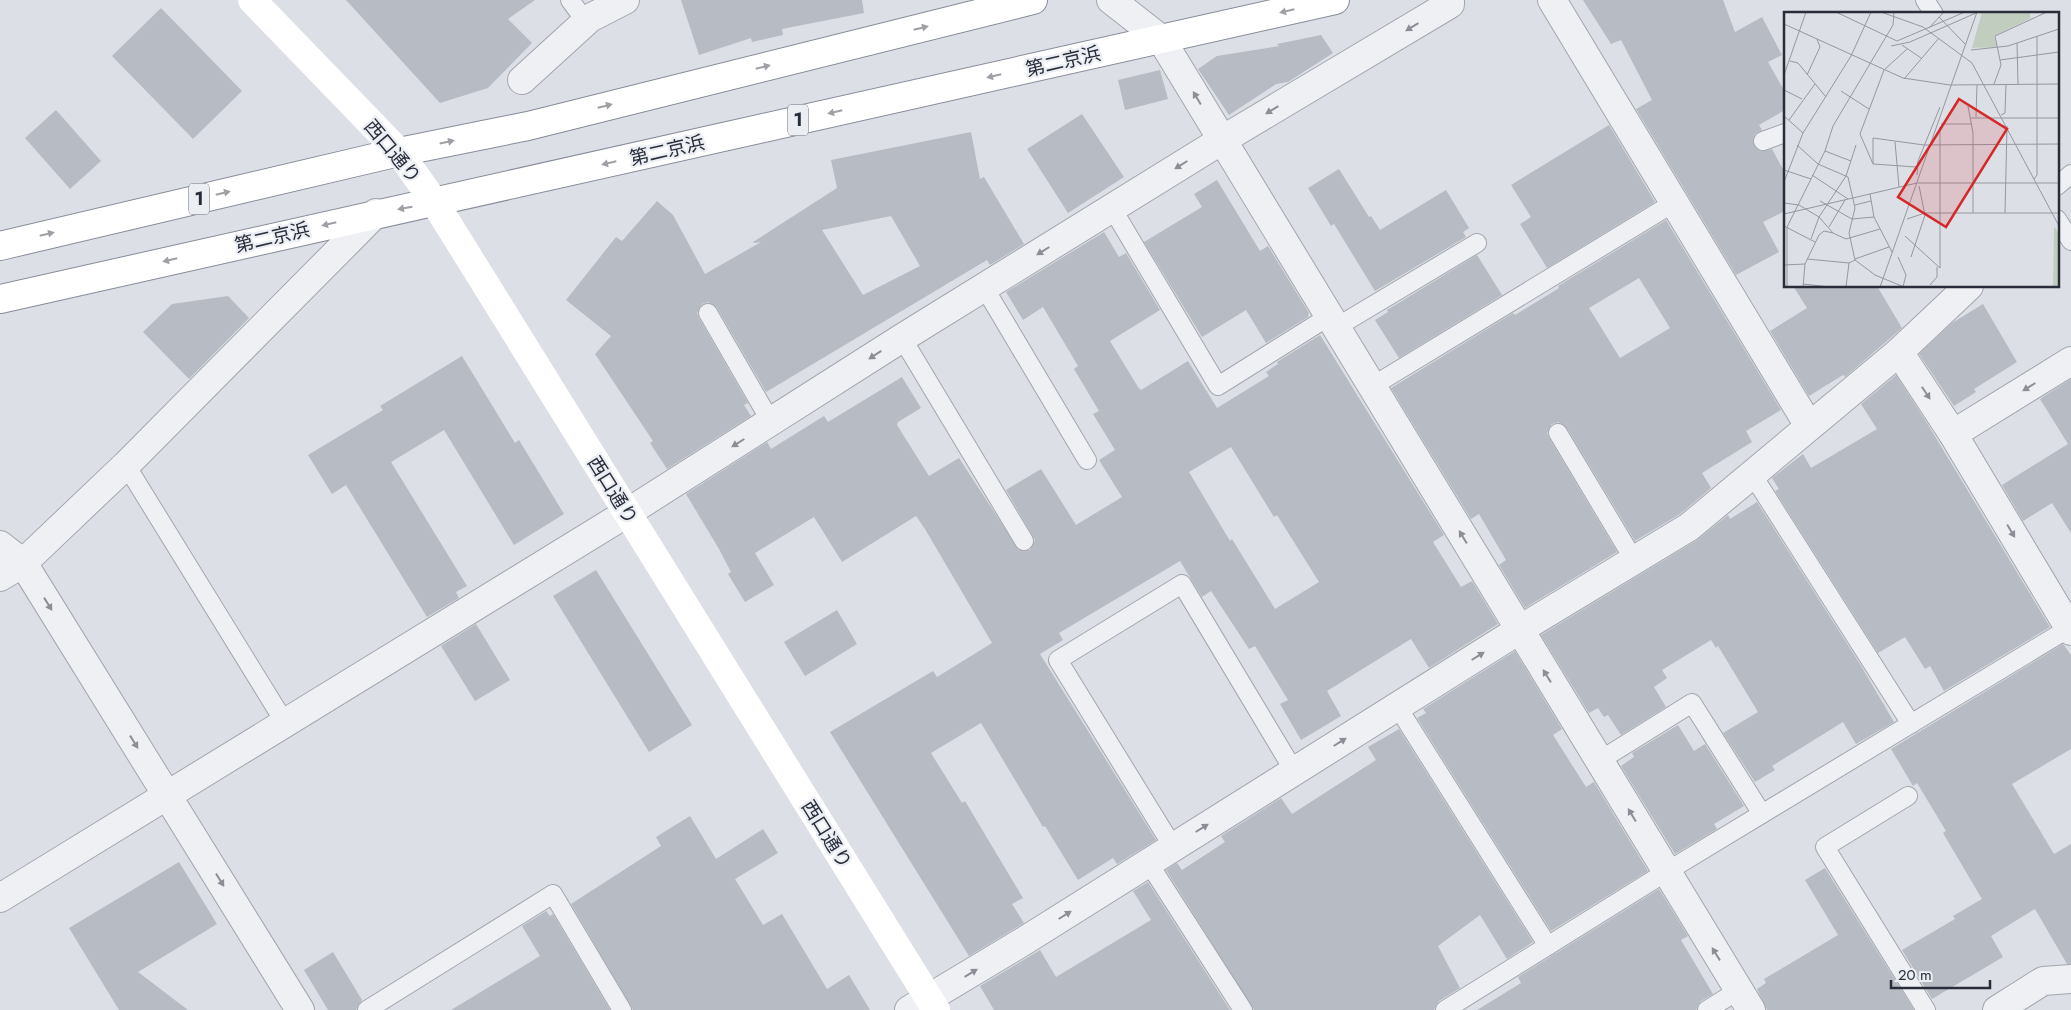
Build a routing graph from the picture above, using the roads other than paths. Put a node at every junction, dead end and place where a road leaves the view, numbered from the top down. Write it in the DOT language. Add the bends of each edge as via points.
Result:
graph roads {
  1 [pos="252,0"];
  2 [pos="570,0"];
  3 [pos="625,0"];
  4 [pos="1033,0"];
  5 [pos="1111,0"];
  6 [pos="1335,0"];
  7 [pos="1450,0"];
  8 [pos="1552,0"];
  9 [pos="1926,0"];
  10 [pos="1933,12"];
  11 [pos="586,22"];
  12 [pos="1161,39"];
  13 [pos="522,80"];
  14 [pos="1784,133"];
  15 [pos="1222,140"];
  16 [pos="1763,141"];
  17 [pos="399,152"];
  18 [pos="2071,174"];
  19 [pos="2058,185"];
  20 [pos="1675,202"];
  21 [pos="435,203"];
  22 [pos="1112,208"];
  23 [pos="376,213"];
  24 [pos="2058,221"];
  25 [pos="2071,241"];
  26 [pos="1477,243"];
  27 [pos="0,246"];
  28 [pos="984,287"];
  29 [pos="1967,288"];
  30 [pos="0,298"];
  31 [pos="708,313"];
  32 [pos="1332,322"];
  33 [pos="902,338"];
  34 [pos="1899,352"];
  35 [pos="2071,361"];
  36 [pos="1371,386"];
  37 [pos="771,422"];
  38 [pos="1809,426"];
  39 [pos="1558,433"];
  40 [pos="1953,434"];
  41 [pos="1087,460"];
  42 [pos="126,465"];
  43 [pos="1752,474"];
  44 [pos="627,513"];
  45 [pos="1024,541"];
  46 [pos="0,545"];
  47 [pos="1634,560"];
  48 [pos="23,563"];
  49 [pos="0,577"];
  50 [pos="2070,628"];
  51 [pos="1519,630"];
  52 [pos="1397,706"];
  53 [pos="285,723"];
  54 [pos="1911,724"];
  55 [pos="1599,761"];
  56 [pos="1294,771"];
  57 [pos="167,796"];
  58 [pos="1908,796"];
  59 [pos="1762,814"];
  60 [pos="1173,847"];
  61 [pos="1148,862"];
  62 [pos="1666,872"];
  63 [pos="0,898"];
  64 [pos="1548,946"];
  65 [pos="2071,979"];
  66 [pos="1745,1000"];
  67 [pos="924,1006"];
  68 [pos="300,1010"];
  69 [pos="366,1010"];
  70 [pos="622,1010"];
  71 [pos="1243,1010"];
  72 [pos="1445,1010"];
  73 [pos="1707,1010"];
  74 [pos="1926,1010"];
  75 [pos="1997,1010"];
  1 -- 17 [label="main road, 西口通り"];
  2 -- 11 [label="lane"];
  3 -- 11 [label="street"];
  17 -- 4 [label="main road, 1, one-way" via="528,126"];
  5 -- 12 [label="street"];
  6 -- 12 [label="main road, 第二京浜 / 1, one-way"];
  7 -- 15 [label="street, one-way" via="1450,4"];
  8 -- 20 [label="street"];
  9 -- 10 [label="lane"];
  11 -- 13 [label="street"];
  15 -- 12 [label="street, one-way"];
  12 -- 21 [label="main road, 第二京浜 / 1, one-way"];
  14 -- 16 [label="lane"];
  15 -- 22 [label="street, one-way"];
  15 -- 32 [label="street"];
  17 -- 21 [label="main road, 西口通り"];
  27 -- 17 [label="main road, 1, one-way"];
  18 -- 19 [label="lane"];
  20 -- 36 [label="lane"];
  20 -- 38 [label="street"];
  21 -- 23 [label="main road, 第二京浜 / 1, one-way"];
  21 -- 44 [label="main road, 西口通り"];
  22 -- 28 [label="street, one-way"];
  22 -- 32 [label="lane" via="1218,386"];
  23 -- 30 [label="main road, 第二京浜 / 1, one-way"];
  23 -- 42 [label="street"];
  24 -- 25 [label="lane"];
  26 -- 32 [label="lane"];
  28 -- 33 [label="street"];
  28 -- 41 [label="lane"];
  29 -- 34 [label="street"];
  31 -- 37 [label="lane"];
  32 -- 36 [label="street"];
  33 -- 37 [label="street, one-way"];
  33 -- 45 [label="lane"];
  34 -- 38 [label="street"];
  34 -- 40 [label="street, one-way"];
  35 -- 40 [label="street, one-way"];
  51 -- 36 [label="street, one-way"];
  37 -- 44 [label="street, one-way"];
  38 -- 43 [label="street"];
  39 -- 47 [label="lane"];
  40 -- 50 [label="street, one-way"];
  42 -- 48 [label="street"];
  42 -- 53 [label="lane"];
  43 -- 47 [label="street" via="1689,527"];
  43 -- 54 [label="lane"];
  44 -- 53 [label="street"];
  44 -- 67 [label="main road, 西口通り"];
  46 -- 48 [label="street"];
  47 -- 51 [label="street"];
  48 -- 49 [label="street"];
  48 -- 57 [label="street, one-way"];
  50 -- 54 [label="lane"];
  52 -- 51 [label="street, one-way"];
  55 -- 51 [label="street, one-way"];
  56 -- 52 [label="street, one-way"];
  52 -- 64 [label="lane"];
  53 -- 57 [label="street"];
  54 -- 59 [label="lane"];
  55 -- 59 [label="lane" via="1692,703"];
  62 -- 55 [label="street, one-way"];
  60 -- 56 [label="street, one-way"];
  56 -- 60 [label="lane" via="1182,584 1058,660"];
  57 -- 63 [label="street"];
  57 -- 68 [label="street, one-way"];
  58 -- 74 [label="lane" via="1825,847"];
  59 -- 62 [label="lane"];
  60 -- 61 [label="street"];
  67 -- 61 [label="street, one-way"];
  61 -- 71 [label="lane"];
  62 -- 64 [label="lane"];
  66 -- 62 [label="street, one-way"];
  64 -- 72 [label="lane"];
  65 -- 75 [label="street" via="2043,981"];
  66 -- 73 [label="lane"];
  69 -- 70 [label="lane" via="553,894"];
}
